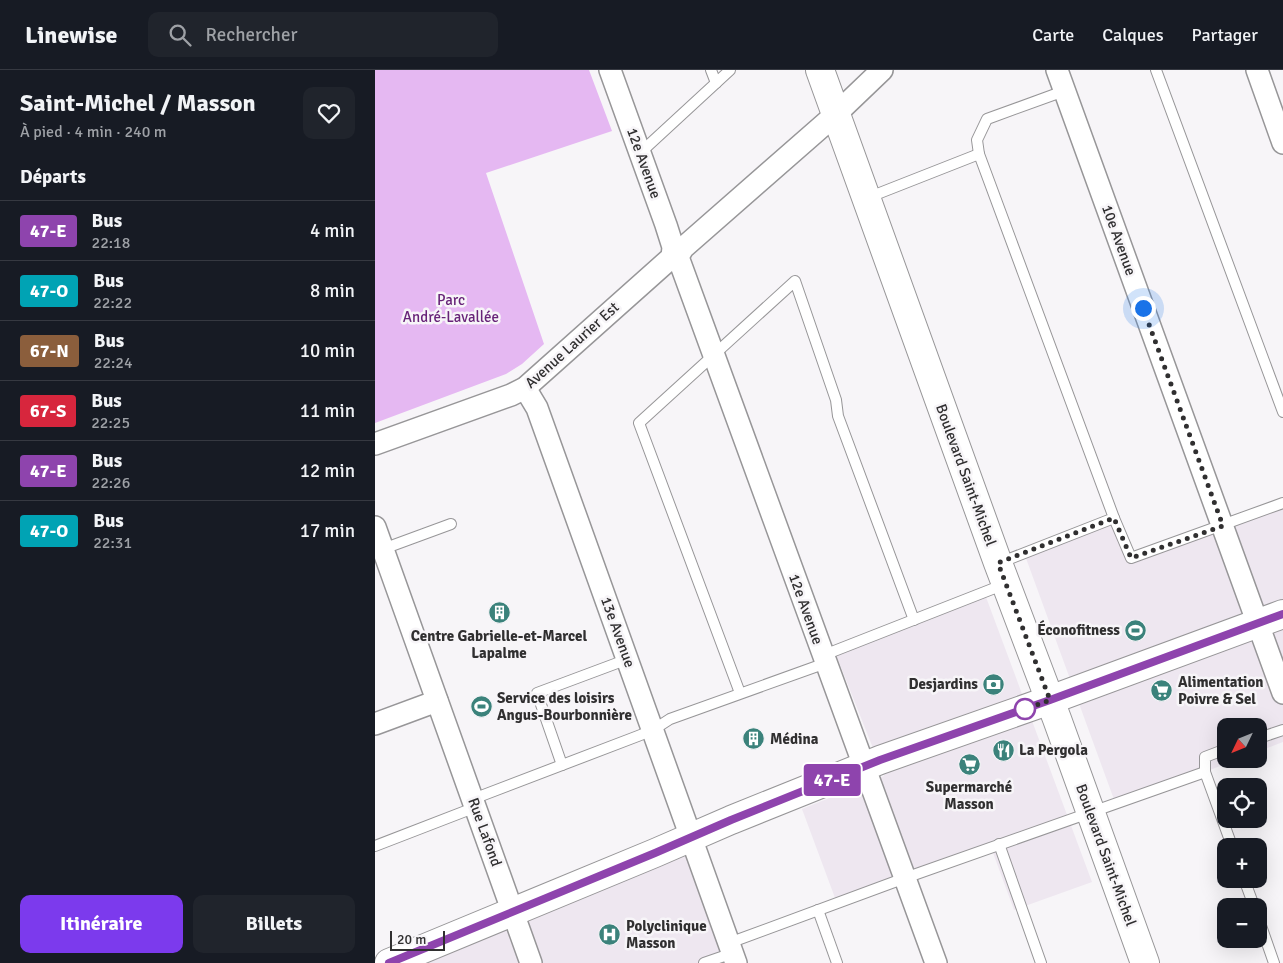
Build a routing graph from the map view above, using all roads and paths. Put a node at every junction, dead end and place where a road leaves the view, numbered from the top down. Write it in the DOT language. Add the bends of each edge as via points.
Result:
graph roads {
  1 [pos="610,70"];
  2 [pos="711,70"];
  3 [pos="731,70"];
  4 [pos="820,70"];
  5 [pos="882,70"];
  6 [pos="1057,70"];
  7 [pos="1156,70"];
  8 [pos="1257,70"];
  9 [pos="716,83"];
  10 [pos="1065,92"];
  11 [pos="836,114"];
  12 [pos="1283,143"];
  13 [pos="640,152"];
  14 [pos="979,154"];
  15 [pos="867,198"];
  16 [pos="675,256"];
  17 [pos="713,355"];
  18 [pos="525,388"];
  19 [pos="1283,412"];
  20 [pos="375,444"];
  21 [pos="1283,503"];
  22 [pos="1114,518"];
  23 [pos="451,524"];
  24 [pos="1223,526"];
  25 [pos="375,527"];
  26 [pos="383,549"];
  27 [pos="1002,574"];
  28 [pos="1271,619"];
  29 [pos="914,620"];
  30 [pos="628,659"];
  31 [pos="825,659"];
  32 [pos="1283,693"];
  33 [pos="740,694"];
  34 [pos="1050,700"];
  35 [pos="437,701"];
  36 [pos="375,724"];
  37 [pos="653,730"];
  38 [pos="1283,730"];
  39 [pos="1267,735"];
  40 [pos="1217,752"];
  41 [pos="562,765"];
  42 [pos="865,766"];
  43 [pos="1205,772"];
  44 [pos="474,803"];
  45 [pos="1090,812"];
  46 [pos="692,837"];
  47 [pos="1229,838"];
  48 [pos="999,844"];
  49 [pos="375,846"];
  50 [pos="905,878"];
  51 [pos="818,910"];
  52 [pos="513,912"];
  53 [pos="1267,943"];
  54 [pos="733,953"];
  55 [pos="389,963"];
  56 [pos="531,963"];
  57 [pos="704,963"];
  58 [pos="837,963"];
  59 [pos="936,963"];
  60 [pos="1041,963"];
  61 [pos="1145,963"];
  62 [pos="1274,963"];
  1 -- 13 [label="street, 12e Avenue"];
  2 -- 9 [label="lane"];
  3 -- 9 [label="lane"];
  4 -- 11 [label="street, Boulevard Saint-Michel"];
  5 -- 11 [label="street, Avenue Laurier Est"];
  6 -- 10 [label="street, 10e Avenue"];
  7 -- 19 [label="lane"];
  8 -- 12 [label="street"];
  9 -- 13 [label="lane"];
  10 -- 14 [label="lane" via="987,119 977,140"];
  10 -- 24 [label="street, 10e Avenue"];
  11 -- 15 [label="street, Boulevard Saint-Michel"];
  11 -- 16 [label="street, Avenue Laurier Est"];
  13 -- 16 [label="street, 12e Avenue"];
  14 -- 15 [label="lane"];
  14 -- 22 [label="lane"];
  15 -- 27 [label="street, Boulevard Saint-Michel"];
  16 -- 17 [label="street, 12e Avenue"];
  16 -- 18 [label="street, Avenue Laurier Est"];
  17 -- 29 [label="lane" via="795,281 836,400 838,416"];
  17 -- 31 [label="street, 12e Avenue"];
  17 -- 33 [label="lane" via="639,423"];
  18 -- 20 [label="street, Avenue Laurier Est"];
  18 -- 30 [label="street, 13e Avenue" via="537,408"];
  21 -- 24 [label="lane"];
  22 -- 24 [label="lane" via="1131,558"];
  22 -- 27 [label="lane"];
  23 -- 26 [label="lane"];
  24 -- 28 [label="street, 10e Avenue"];
  25 -- 26 [label="street, Rue Lafond"];
  26 -- 35 [label="street, Rue Lafond"];
  27 -- 29 [label="lane"];
  27 -- 34 [label="street, Boulevard Saint-Michel"];
  28 -- 32 [label="street, 10e Avenue"];
  28 -- 34 [label="street"];
  29 -- 31 [label="lane"];
  30 -- 37 [label="street, 13e Avenue"];
  30 -- 41 [label="lane" via="537,693"];
  31 -- 33 [label="lane"];
  31 -- 42 [label="street, 12e Avenue"];
  33 -- 37 [label="lane" via="669,719"];
  34 -- 42 [label="street"];
  34 -- 45 [label="street, Boulevard Saint-Michel"];
  35 -- 36 [label="street"];
  35 -- 44 [label="street, Rue Lafond"];
  37 -- 41 [label="lane"];
  37 -- 46 [label="street, 13e Avenue"];
  38 -- 39 [label="lane"];
  40 -- 43 [label="lane" via="1205,757"];
  41 -- 44 [label="lane"];
  42 -- 46 [label="street"];
  42 -- 50 [label="street, 12e Avenue"];
  43 -- 45 [label="lane"];
  43 -- 47 [label="lane"];
  44 -- 49 [label="lane"];
  44 -- 52 [label="street, Rue Lafond"];
  45 -- 48 [label="lane"];
  45 -- 61 [label="street, Boulevard Saint-Michel"];
  46 -- 52 [label="street"];
  46 -- 54 [label="street, 13e Avenue"];
  48 -- 50 [label="lane"];
  48 -- 60 [label="lane"];
  50 -- 51 [label="lane"];
  50 -- 59 [label="street, 12e Avenue"];
  51 -- 54 [label="lane"];
  51 -- 58 [label="lane"];
  52 -- 55 [label="street"];
  52 -- 56 [label="street, Rue Lafond"];
  53 -- 62 [label="lane"];
  54 -- 57 [label="lane"];
}
